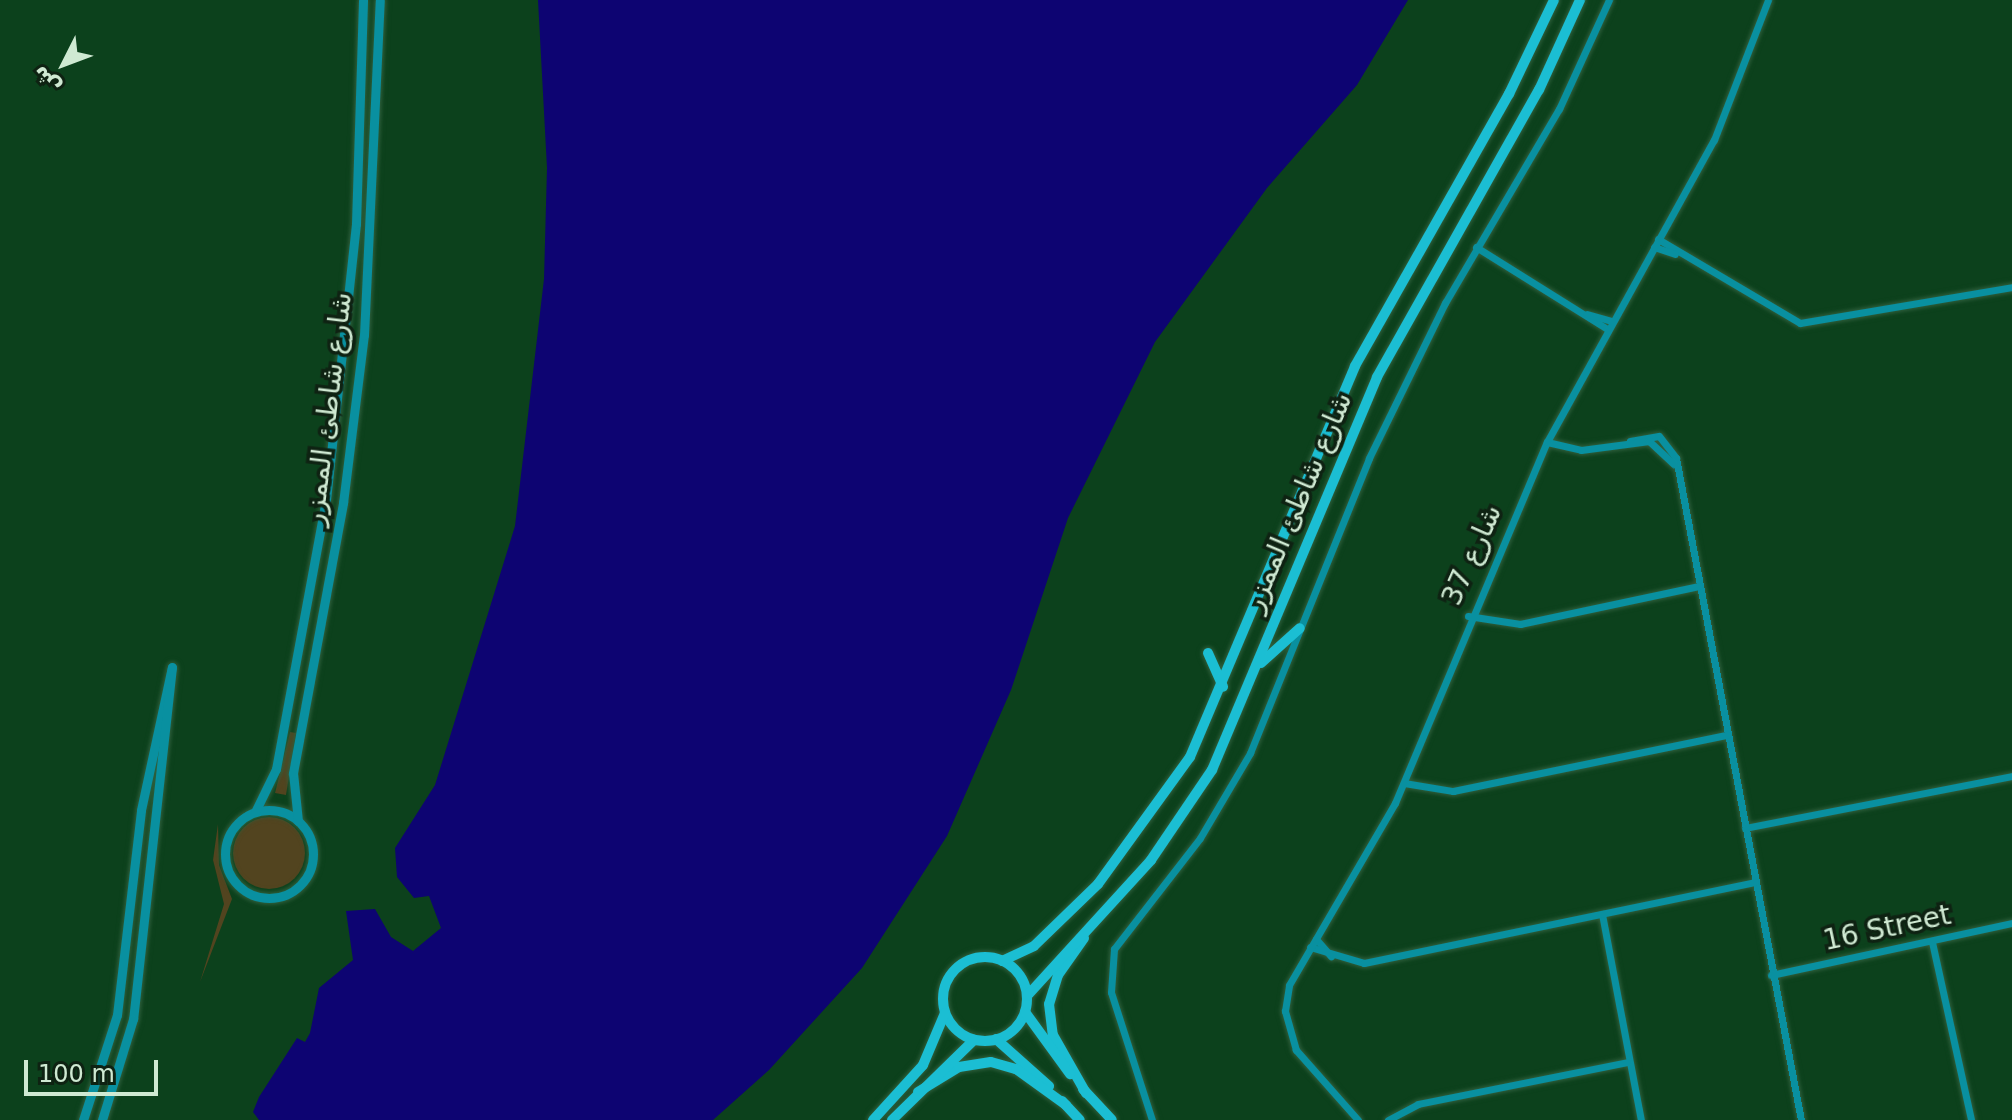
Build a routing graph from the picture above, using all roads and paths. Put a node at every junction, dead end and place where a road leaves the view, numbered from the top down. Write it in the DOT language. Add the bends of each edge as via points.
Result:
graph roads {
  1 [pos="363,0"];
  2 [pos="380,0"];
  3 [pos="1554,0"];
  4 [pos="1580,0"];
  5 [pos="1609,0"];
  6 [pos="1768,0"];
  7 [pos="1658,239"];
  8 [pos="1654,247"];
  9 [pos="1474,251"];
  10 [pos="1675,254"];
  11 [pos="2012,287"];
  12 [pos="1587,314"];
  13 [pos="1611,321"];
  14 [pos="1607,329"];
  15 [pos="1548,438"];
  16 [pos="1699,586"];
  17 [pos="1470,612"];
  18 [pos="1300,628"];
  19 [pos="1208,653"];
  20 [pos="1260,664"];
  21 [pos="1223,687"];
  22 [pos="1727,735"];
  23 [pos="2012,776"];
  24 [pos="1406,779"];
  25 [pos="141,810"];
  26 [pos="159,811"];
  27 [pos="255,812"];
  28 [pos="298,821"];
  29 [pos="1745,828"];
  30 [pos="1755,882"];
  31 [pos="1602,914"];
  32 [pos="1096,920"];
  33 [pos="2012,923"];
  34 [pos="1316,939"];
  35 [pos="1932,942"];
  36 [pos="1310,947"];
  37 [pos="1331,956"];
  38 [pos="1002,961"];
  39 [pos="1771,975"];
  40 [pos="1027,996"];
  41 [pos="1025,1012"];
  42 [pos="945,1013"];
  43 [pos="996,1039"];
  44 [pos="974,1040"];
  45 [pos="1629,1062"];
  46 [pos="918,1092"];
  47 [pos="1086,1093"];
  48 [pos="1073,1114"];
  49 [pos="83,1120"];
  50 [pos="102,1120"];
  51 [pos="873,1120"];
  52 [pos="892,1120"];
  53 [pos="1112,1120"];
  54 [pos="1152,1120"];
  55 [pos="1358,1120"];
  56 [pos="1388,1120"];
  57 [pos="1641,1120"];
  58 [pos="1801,1120"];
  59 [pos="1971,1120"];
  1 -- 27 [label="street, شارع شاطئ الممزر" via="356,224 332,454 276,769"];
  2 -- 28 [label="street, شارع شاطئ الممزر" via="364,335 343,503 293,773"];
  3 -- 21 [label="main road, شارع شاطئ الممزر" via="1509,94 1355,366"];
  4 -- 20 [label="main road, شارع شاطئ الممزر" via="1539,90 1371,389"];
  5 -- 9 [label="street" via="1559,109"];
  6 -- 7 [label="street, شارع 37" via="1731,104"];
  7 -- 8 [label="street, شارع 37"];
  7 -- 10 [label="street"];
  8 -- 10 [label="street"];
  8 -- 13 [label="street, شارع 37"];
  9 -- 12 [label="street"];
  9 -- 18 [label="street" via="1369,458"];
  10 -- 11 [label="street" via="1783,317 1810,324"];
  12 -- 13 [label="street"];
  12 -- 14 [label="street"];
  13 -- 14 [label="street, شارع 37"];
  14 -- 15 [label="street, شارع 37"];
  15 -- 16 [label="street" via="1565,446 1630,441 1650,434 1668,441"];
  15 -- 17 [label="street, شارع 37"];
  16 -- 17 [label="street" via="1520,624"];
  16 -- 22 [label="street"];
  17 -- 24 [label="street, شارع 37"];
  18 -- 20 [label="main road"];
  18 -- 54 [label="street" via="1228,793 1111,956 1111,992"];
  19 -- 21 [label="main road"];
  20 -- 32 [label="main road, شارع شاطئ الممزر" via="1199,793"];
  21 -- 38 [label="main road, شارع شاطئ الممزر" via="1183,769 1132,845 1052,931"];
  22 -- 24 [label="street" via="1453,791"];
  22 -- 29 [label="street"];
  23 -- 29 [label="street"];
  24 -- 34 [label="street, شارع 37"];
  25 -- 26 [label="street" via="152,805"];
  25 -- 26 [label="street" via="172,667"];
  25 -- 49 [label="street" via="117,1015"];
  26 -- 50 [label="street" via="133,1019"];
  27 -- 28 [label="street" via="278,810"];
  27 -- 28 [label="street" via="234,827 225,852 238,885 263,898 296,889 311,868 312,843"];
  29 -- 30 [label="street"];
  30 -- 31 [label="street"];
  30 -- 39 [label="street"];
  31 -- 37 [label="street" via="1364,963"];
  31 -- 45 [label="street"];
  32 -- 40 [label="main road, شارع شاطئ الممزر"];
  32 -- 47 [label="main road" via="1058,975 1049,1004 1053,1035"];
  33 -- 35 [label="street, 16 Street"];
  34 -- 36 [label="street, شارع 37"];
  34 -- 37 [label="street"];
  35 -- 39 [label="street, 16 Street"];
  35 -- 59 [label="street"];
  36 -- 37 [label="street"];
  36 -- 55 [label="street, شارع 37" via="1289,985 1286,1025 1303,1061"];
  38 -- 40 [label="main road"];
  38 -- 42 [label="main road" via="973,959 956,968 945,985"];
  39 -- 58 [label="street"];
  40 -- 41 [label="main road"];
  41 -- 43 [label="main road"];
  41 -- 47 [label="main road" via="1041,1043"];
  42 -- 44 [label="main road"];
  42 -- 51 [label="main road" via="923,1065"];
  43 -- 44 [label="main road"];
  43 -- 48 [label="main road"];
  44 -- 46 [label="main road"];
  45 -- 56 [label="street" via="1418,1104"];
  45 -- 57 [label="street"];
  46 -- 48 [label="main road" via="957,1068 991,1062 1016,1069"];
  46 -- 52 [label="main road"];
  47 -- 53 [label="main road"];
}
